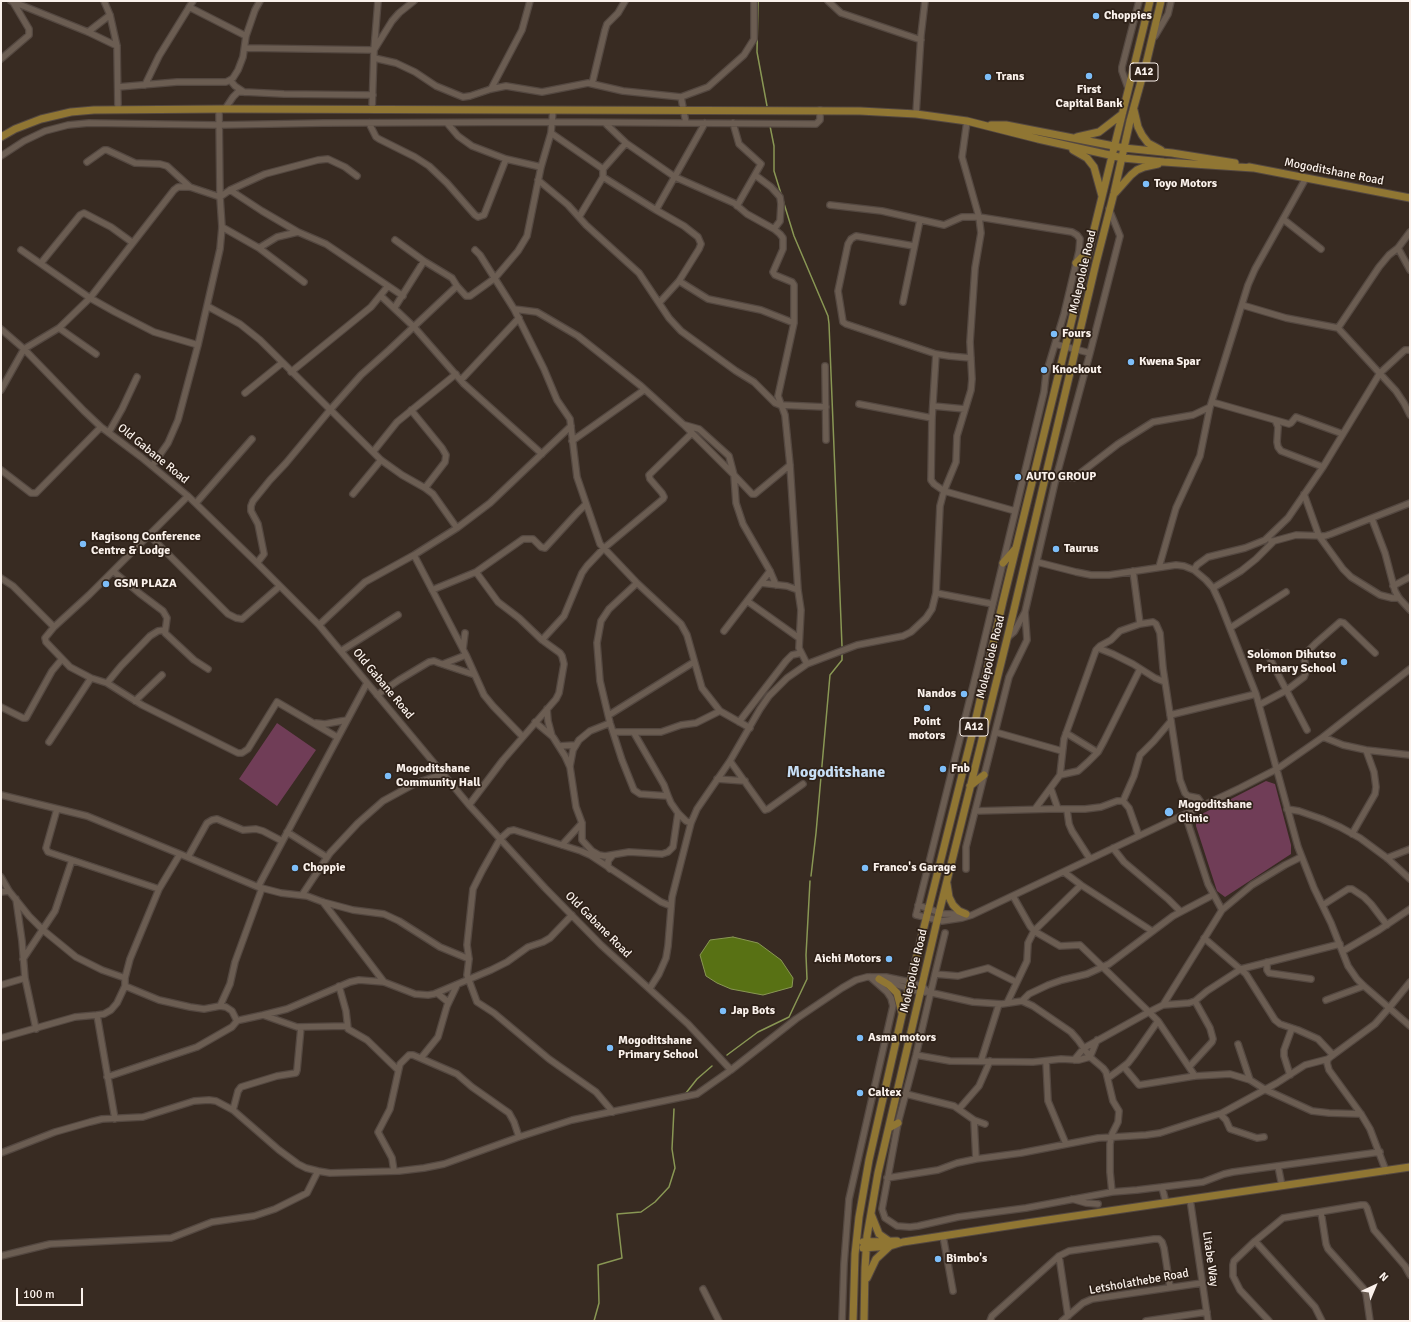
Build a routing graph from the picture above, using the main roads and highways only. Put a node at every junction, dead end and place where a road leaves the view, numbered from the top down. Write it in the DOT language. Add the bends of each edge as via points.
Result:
graph roads {
  1 [pos="1150,1"];
  2 [pos="1161,1"];
  3 [pos="1134,107"];
  4 [pos="1121,115"];
  5 [pos="986,125"];
  6 [pos="1,137"];
  7 [pos="1070,138"];
  8 [pos="1064,146"];
  9 [pos="1114,146"];
  10 [pos="1124,148"];
  11 [pos="1172,153"];
  12 [pos="1112,156"];
  13 [pos="1123,158"];
  14 [pos="1164,162"];
  15 [pos="1254,168"];
  16 [pos="1114,193"];
  17 [pos="1102,198"];
  18 [pos="1410,198"];
  19 [pos="1089,249"];
  20 [pos="1076,263"];
  21 [pos="1017,548"];
  22 [pos="1003,563"];
  23 [pos="988,714"];
  24 [pos="972,735"];
  25 [pos="984,775"];
  26 [pos="970,786"];
  27 [pos="947,882"];
  28 [pos="966,914"];
  29 [pos="874,978"];
  30 [pos="902,1015"];
  31 [pos="898,1123"];
  32 [pos="888,1128"];
  33 [pos="1410,1167"];
  34 [pos="871,1212"];
  35 [pos="856,1244"];
  36 [pos="890,1244"];
  37 [pos="866,1245"];
  38 [pos="865,1282"];
  39 [pos="853,1321"];
  40 [pos="864,1321"];
  1 -- 4 [label="main road, Molepolole Road / A12"];
  2 -- 3 [label="main road, Molepolole Road / A12"];
  3 -- 10 [label="main road, Molepolole Road / A12"];
  3 -- 11 [label="main road" via="1138,127 1148,143"];
  4 -- 7 [label="main road" via="1099,132"];
  4 -- 9 [label="main road, Molepolole Road / A12"];
  5 -- 6 [label="main road" via="916,114 820,110 84,110 57,114 27,124"];
  5 -- 7 [label="main road" via="1006,125"];
  5 -- 8 [label="main road"];
  7 -- 9 [label="main road"];
  8 -- 12 [label="main road"];
  8 -- 17 [label="main road" via="1080,154 1094,167"];
  9 -- 10 [label="main road"];
  9 -- 12 [label="main road, Molepolole Road / A12"];
  10 -- 11 [label="main road"];
  10 -- 13 [label="main road, Molepolole Road / A12"];
  11 -- 15 [label="main road"];
  12 -- 13 [label="main road"];
  12 -- 17 [label="main road, Molepolole Road / A12"];
  13 -- 14 [label="main road"];
  13 -- 16 [label="main road, Molepolole Road / A12"];
  14 -- 15 [label="main road"];
  14 -- 16 [label="main road" via="1137,170"];
  15 -- 18 [label="main road, Mogoditshane Road"];
  16 -- 23 [label="main road, Molepolole Road / A12"];
  17 -- 19 [label="main road, Molepolole Road / A12"];
  19 -- 20 [label="main road"];
  19 -- 21 [label="main road, Molepolole Road / A12"];
  21 -- 22 [label="main road"];
  21 -- 24 [label="main road, Molepolole Road / A12"];
  23 -- 24 [label="main road" via="978,734"];
  23 -- 26 [label="main road, Molepolole Road / A12"];
  24 -- 30 [label="main road, Molepolole Road / A12"];
  25 -- 26 [label="main road"];
  26 -- 27 [label="main road, Molepolole Road / A12"];
  27 -- 28 [label="main road" via="953,905"];
  27 -- 32 [label="main road, Molepolole Road / A12"];
  29 -- 30 [label="main road" via="897,992"];
  30 -- 35 [label="main road, Molepolole Road / A12" via="868,1160"];
  31 -- 32 [label="main road"];
  32 -- 34 [label="main road, Molepolole Road / A12"];
  33 -- 36 [label="main road"];
  34 -- 36 [label="main road" via="876,1229"];
  34 -- 37 [label="main road, Molepolole Road / A12"];
  35 -- 37 [label="main road"];
  35 -- 39 [label="main road, Molepolole Road / A12"];
  36 -- 37 [label="main road"];
  36 -- 38 [label="main road" via="872,1265"];
  37 -- 38 [label="main road, Molepolole Road / A12"];
  38 -- 40 [label="main road, Molepolole Road / A12"];
}
